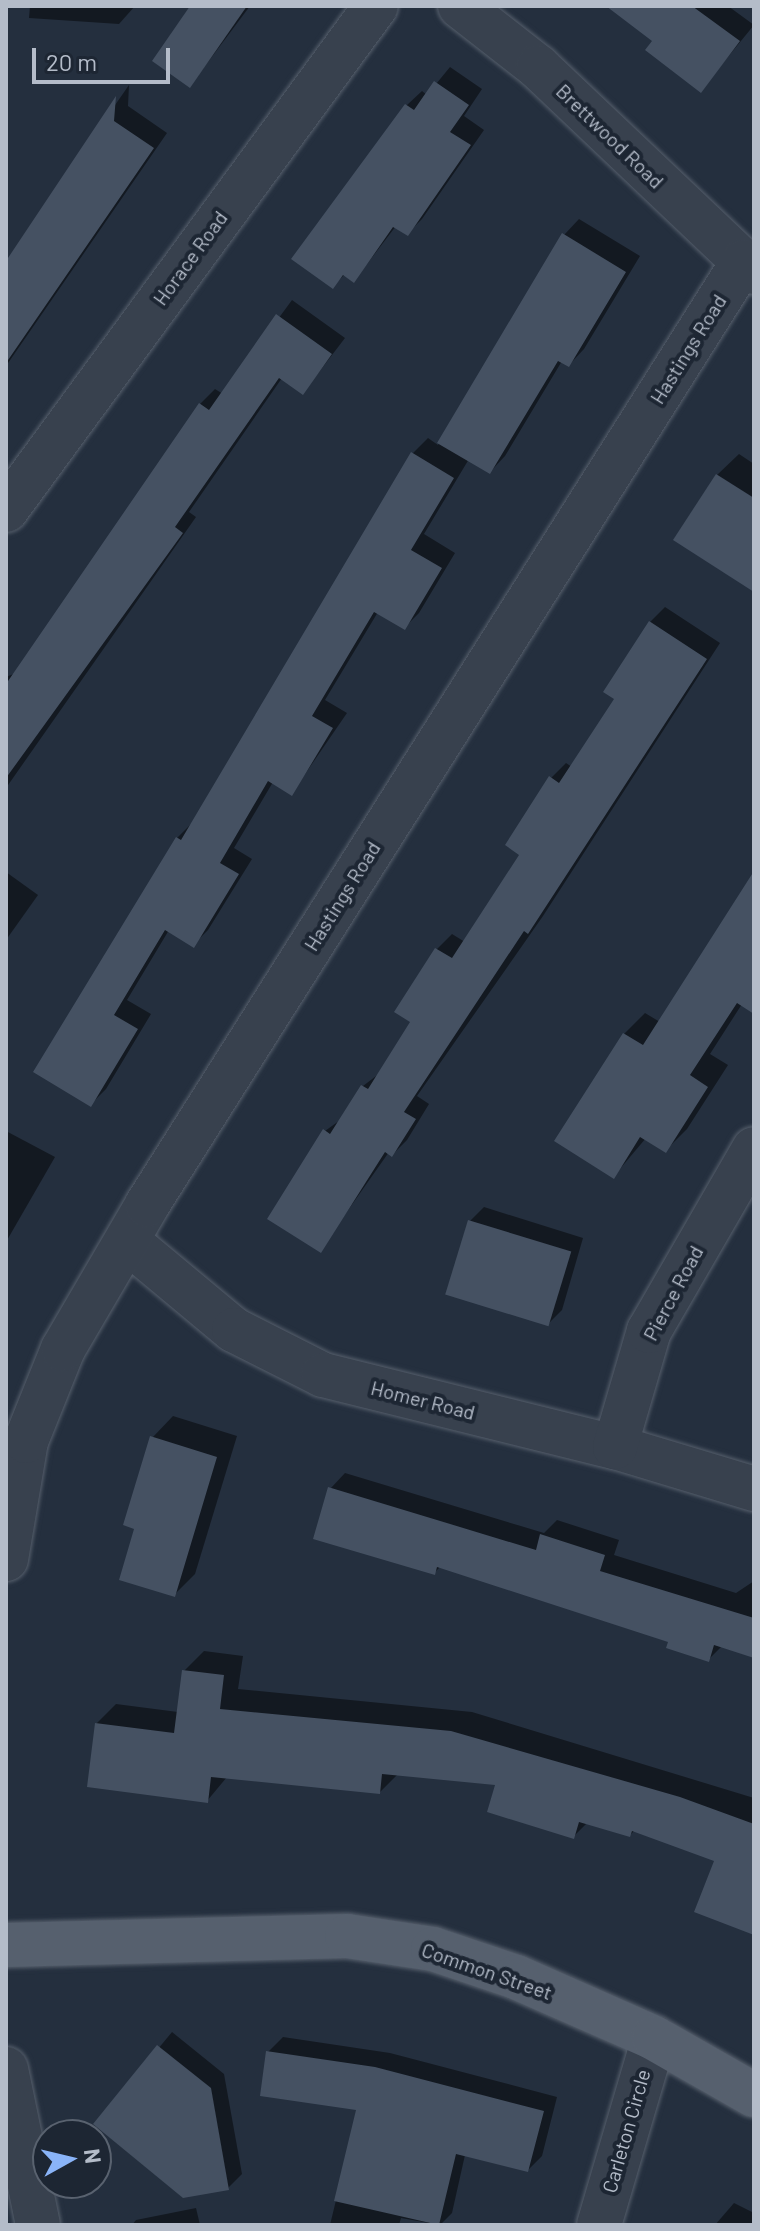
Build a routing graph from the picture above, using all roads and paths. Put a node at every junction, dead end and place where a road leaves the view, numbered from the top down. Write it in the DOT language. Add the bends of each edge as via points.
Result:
graph roads {
  1 [pos="376,6"];
  2 [pos="460,6"];
  3 [pos="748,267"];
  4 [pos="6,510"];
  5 [pos="754,1149"];
  6 [pos="127,1241"];
  7 [pos="615,1447"];
  8 [pos="754,1489"];
  9 [pos="6,1559"];
  10 [pos="6,1945"];
  11 [pos="654,2038"];
  12 [pos="6,2069"];
  13 [pos="754,2095"];
  14 [pos="38,2225"];
  15 [pos="599,2225"];
  1 -- 4 [label="street, Horace Road"];
  2 -- 3 [label="street, Brettwood Road" via="538,67"];
  3 -- 6 [label="street, Hastings Road"];
  5 -- 7 [label="street, Pierce Road" via="649,1331"];
  6 -- 7 [label="street, Homer Road" via="234,1330 323,1375"];
  6 -- 9 [label="street, Hastings Road" via="63,1349 26,1441"];
  7 -- 8 [label="street, Homer Road"];
  10 -- 11 [label="main road, Common Street" via="362,1938 433,1949 516,1977"];
  11 -- 13 [label="main road, Common Street"];
  11 -- 15 [label="street, Carleton Circle"];
  12 -- 14 [label="street"];
}
